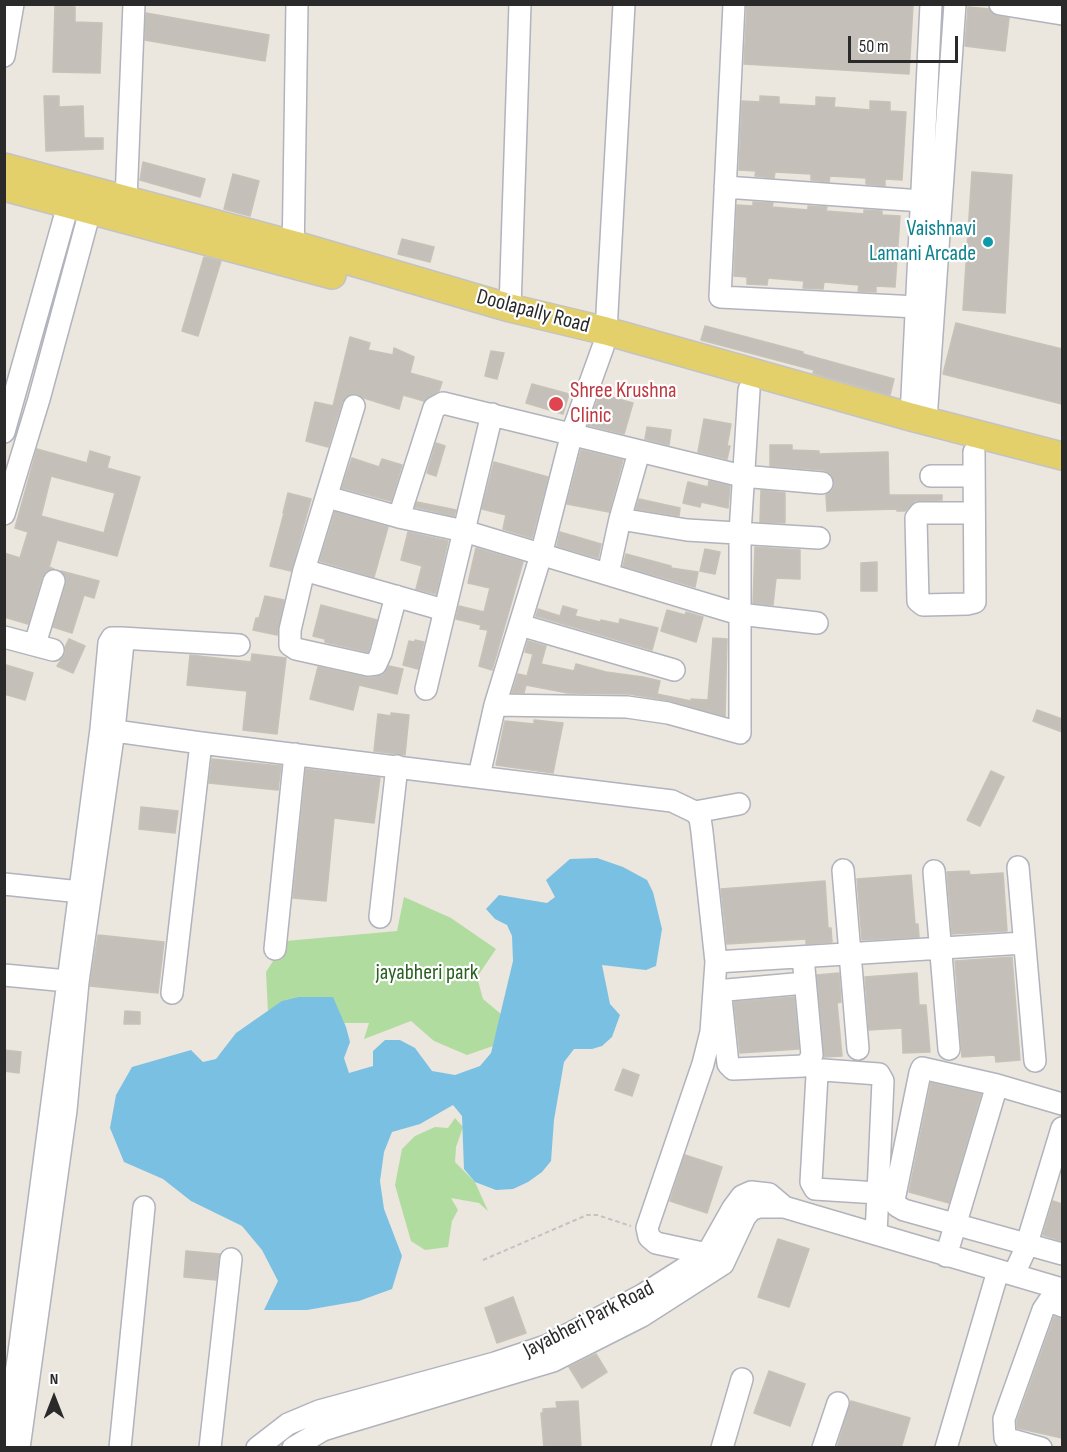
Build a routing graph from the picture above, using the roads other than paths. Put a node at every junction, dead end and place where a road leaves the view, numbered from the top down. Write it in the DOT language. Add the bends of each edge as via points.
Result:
graph roads {
  1 [pos="13,4"];
  2 [pos="134,4"];
  3 [pos="297,4"];
  4 [pos="520,4"];
  5 [pos="624,4"];
  6 [pos="734,4"];
  7 [pos="932,4"];
  8 [pos="955,4"];
  9 [pos="1000,4"];
  10 [pos="1062,14"];
  11 [pos="7,27"];
  12 [pos="4,56"];
  13 [pos="4,167"];
  14 [pos="4,187"];
  15 [pos="725,187"];
  16 [pos="126,200"];
  17 [pos="922,201"];
  18 [pos="79,208"];
  19 [pos="294,255"];
  20 [pos="917,307"];
  21 [pos="510,308"];
  22 [pos="605,339"];
  23 [pos="28,350"];
  24 [pos="51,356"];
  25 [pos="749,390"];
  26 [pos="354,406"];
  27 [pos="492,414"];
  28 [pos="918,419"];
  29 [pos="4,432"];
  30 [pos="572,433"];
  31 [pos="639,452"];
  32 [pos="1062,456"];
  33 [pos="974,464"];
  34 [pos="1062,474"];
  35 [pos="742,476"];
  36 [pos="931,476"];
  37 [pos="822,483"];
  38 [pos="327,497"];
  39 [pos="974,513"];
  40 [pos="4,514"];
  41 [pos="399,517"];
  42 [pos="620,519"];
  43 [pos="464,531"];
  44 [pos="740,533"];
  45 [pos="819,538"];
  46 [pos="541,555"];
  47 [pos="304,570"];
  48 [pos="608,574"];
  49 [pos="54,581"];
  50 [pos="396,596"];
  51 [pos="444,610"];
  52 [pos="740,614"];
  53 [pos="817,623"];
  54 [pos="520,625"];
  55 [pos="4,638"];
  56 [pos="239,645"];
  57 [pos="674,670"];
  58 [pos="426,689"];
  59 [pos="495,705"];
  60 [pos="107,730"];
  61 [pos="201,743"];
  62 [pos="295,754"];
  63 [pos="397,766"];
  64 [pos="478,777"];
  65 [pos="740,804"];
  66 [pos="695,812"];
  67 [pos="1018,867"];
  68 [pos="843,870"];
  69 [pos="934,871"];
  70 [pos="4,884"];
  71 [pos="84,893"];
  72 [pos="380,917"];
  73 [pos="1024,943"];
  74 [pos="941,948"];
  75 [pos="275,950"];
  76 [pos="851,954"];
  77 [pos="803,957"];
  78 [pos="716,962"];
  79 [pos="4,975"];
  80 [pos="805,983"];
  81 [pos="4,988"];
  82 [pos="72,989"];
  83 [pos="172,993"];
  84 [pos="718,1017"];
  85 [pos="858,1049"];
  86 [pos="950,1049"];
  87 [pos="1035,1061"];
  88 [pos="997,1085"];
  89 [pos="1062,1104"];
  90 [pos="1062,1128"];
  91 [pos="878,1193"];
  92 [pos="144,1207"];
  93 [pos="956,1223"];
  94 [pos="876,1234"];
  95 [pos="1026,1243"];
  96 [pos="1062,1254"];
  97 [pos="946,1256"];
  98 [pos="231,1259"];
  99 [pos="715,1259"];
  100 [pos="1006,1272"];
  101 [pos="1062,1290"];
  102 [pos="1062,1306"];
  103 [pos="11,1360"];
  104 [pos="742,1379"];
  105 [pos="838,1403"];
  106 [pos="4,1447"];
  107 [pos="19,1448"];
  108 [pos="120,1448"];
  109 [pos="210,1448"];
  110 [pos="257,1448"];
  111 [pos="293,1448"];
  112 [pos="722,1448"];
  113 [pos="823,1448"];
  114 [pos="945,1448"];
  115 [pos="1041,1448"];
  1 -- 11 [label="street"];
  2 -- 16 [label="street"];
  3 -- 19 [label="street"];
  4 -- 21 [label="street"];
  5 -- 22 [label="street"];
  6 -- 15 [label="street"];
  7 -- 17 [label="street"];
  8 -- 28 [label="street"];
  9 -- 10 [label="street"];
  11 -- 12 [label="street"];
  13 -- 16 [label="main road, Doolapally Road"];
  14 -- 18 [label="main road, Doolapally Road"];
  15 -- 17 [label="street"];
  15 -- 20 [label="street" via="720,297"];
  16 -- 19 [label="main road, Doolapally Road"];
  17 -- 20 [label="street"];
  18 -- 19 [label="main road, Doolapally Road"];
  18 -- 23 [label="street"];
  18 -- 24 [label="street"];
  19 -- 21 [label="main road, Doolapally Road"];
  19 -- 22 [label="main road, Doolapally Road"];
  20 -- 28 [label="street"];
  21 -- 22 [label="main road, Doolapally Road"];
  22 -- 25 [label="main road, Doolapally Road"];
  22 -- 28 [label="main road, Doolapally Road"];
  22 -- 30 [label="street"];
  23 -- 24 [label="street"];
  23 -- 29 [label="street"];
  24 -- 40 [label="street"];
  25 -- 33 [label="main road, Doolapally Road"];
  25 -- 35 [label="street"];
  26 -- 38 [label="street"];
  27 -- 30 [label="street"];
  27 -- 41 [label="street" via="443,403 436,406"];
  27 -- 43 [label="street"];
  28 -- 32 [label="main road, Doolapally Road"];
  30 -- 31 [label="street"];
  30 -- 46 [label="street"];
  31 -- 35 [label="street"];
  31 -- 42 [label="street"];
  33 -- 34 [label="main road, Doolapally Road"];
  33 -- 36 [label="street"];
  33 -- 39 [label="street"];
  35 -- 37 [label="street"];
  35 -- 44 [label="street"];
  38 -- 41 [label="street"];
  38 -- 47 [label="street"];
  39 -- 39 [label="street" via="975,602 923,604 918,601 916,518 920,513"];
  41 -- 43 [label="street"];
  42 -- 44 [label="street" via="687,530"];
  42 -- 48 [label="street"];
  43 -- 46 [label="street"];
  43 -- 51 [label="street"];
  44 -- 45 [label="street"];
  44 -- 52 [label="street"];
  46 -- 48 [label="street"];
  46 -- 54 [label="street"];
  47 -- 50 [label="street"];
  47 -- 50 [label="street" via="290,630 290,645 296,649 376,664"];
  48 -- 52 [label="street"];
  49 -- 55 [label="street" via="44,647"];
  50 -- 51 [label="street"];
  51 -- 58 [label="street"];
  52 -- 53 [label="street"];
  52 -- 59 [label="street" via="740,733 668,713 627,707"];
  54 -- 57 [label="street"];
  54 -- 59 [label="street"];
  56 -- 60 [label="street" via="112,638"];
  59 -- 64 [label="street"];
  60 -- 61 [label="street"];
  60 -- 71 [label="street"];
  61 -- 62 [label="street"];
  61 -- 83 [label="street"];
  62 -- 63 [label="street"];
  62 -- 75 [label="street"];
  63 -- 64 [label="street"];
  63 -- 72 [label="street"];
  64 -- 66 [label="street" via="672,801"];
  65 -- 66 [label="street"];
  66 -- 78 [label="street" via="702,832"];
  67 -- 73 [label="street"];
  68 -- 76 [label="street"];
  69 -- 74 [label="street"];
  70 -- 71 [label="street"];
  71 -- 82 [label="street"];
  73 -- 74 [label="street"];
  73 -- 87 [label="street"];
  74 -- 76 [label="street"];
  74 -- 86 [label="street"];
  76 -- 77 [label="street"];
  76 -- 85 [label="street"];
  77 -- 78 [label="street"];
  77 -- 80 [label="street"];
  78 -- 84 [label="street"];
  79 -- 82 [label="street"];
  80 -- 84 [label="street" via="727,990 721,998"];
  80 -- 84 [label="street" via="812,1055 804,1066 733,1069 728,1064"];
  81 -- 82 [label="street"];
  82 -- 103 [label="street"];
  82 -- 107 [label="street" via="66,1110"];
  84 -- 99 [label="street" via="647,1228 656,1243"];
  88 -- 89 [label="street"];
  88 -- 93 [label="street"];
  88 -- 93 [label="street" via="926,1067 920,1073 894,1200 904,1210"];
  90 -- 95 [label="street"];
  91 -- 91 [label="street" via="883,1082 879,1074 823,1070 817,1075 811,1182 815,1189"];
  91 -- 94 [label="street"];
  92 -- 108 [label="street"];
  93 -- 95 [label="street"];
  93 -- 97 [label="street"];
  94 -- 97 [label="street, Jayabheri Park Road"];
  94 -- 99 [label="street, Jayabheri Park Road" via="784,1207 769,1194 752,1191 733,1208"];
  95 -- 96 [label="street"];
  95 -- 100 [label="street"];
  97 -- 100 [label="street, Jayabheri Park Road"];
  98 -- 109 [label="street"];
  99 -- 110 [label="street, Jayabheri Park Road" via="546,1346 495,1364 299,1418"];
  99 -- 111 [label="street, Jayabheri Park Road" via="642,1316 554,1361 323,1430"];
  100 -- 101 [label="street, Jayabheri Park Road"];
  100 -- 114 [label="street"];
  102 -- 115 [label="street" via="1049,1301 1043,1310 1004,1419 1005,1438"];
  103 -- 106 [label="street"];
  104 -- 112 [label="street"];
  105 -- 113 [label="street"];
}
